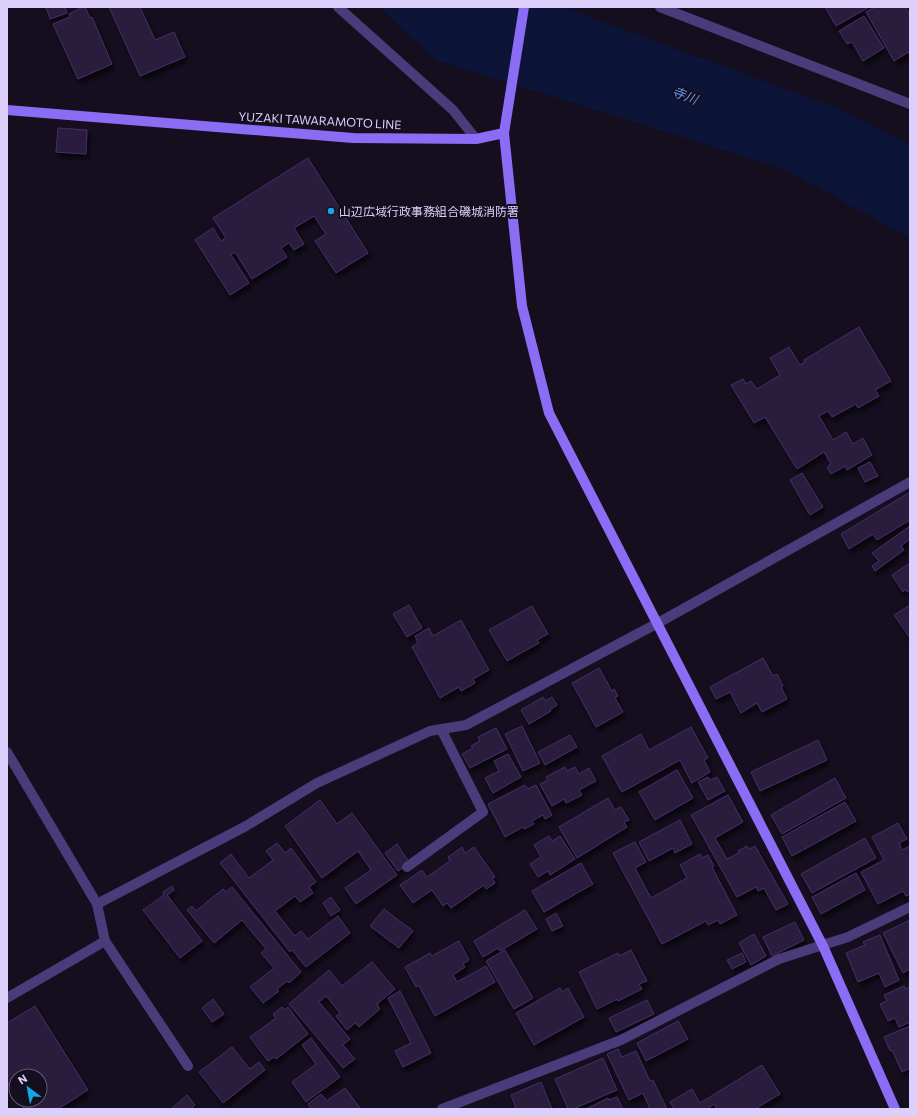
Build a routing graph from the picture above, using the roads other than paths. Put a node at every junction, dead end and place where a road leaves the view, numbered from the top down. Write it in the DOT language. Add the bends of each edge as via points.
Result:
graph roads {
  1 [pos="338,7"];
  2 [pos="524,7"];
  3 [pos="660,7"];
  4 [pos="910,104"];
  5 [pos="7,110"];
  6 [pos="504,133"];
  7 [pos="476,139"];
  8 [pos="910,482"];
  9 [pos="658,623"];
  10 [pos="442,729"];
  11 [pos="7,752"];
  12 [pos="408,867"];
  13 [pos="97,904"];
  14 [pos="910,907"];
  15 [pos="105,941"];
  16 [pos="823,946"];
  17 [pos="7,998"];
  18 [pos="188,1066"];
  19 [pos="442,1109"];
  20 [pos="894,1109"];
  1 -- 7 [label="street" via="453,110"];
  2 -- 6 [label="street"];
  3 -- 4 [label="street"];
  5 -- 7 [label="street, YUZAKI TAWARAMOTO LINE" via="353,138"];
  6 -- 7 [label="street, YUZAKI TAWARAMOTO LINE"];
  6 -- 9 [label="street" via="522,306 549,413"];
  8 -- 9 [label="street"];
  9 -- 10 [label="street" via="466,725"];
  9 -- 16 [label="street"];
  10 -- 12 [label="street" via="483,812"];
  10 -- 13 [label="street" via="430,731 316,783 246,826"];
  11 -- 13 [label="street"];
  13 -- 15 [label="street"];
  14 -- 16 [label="street" via="848,937"];
  15 -- 17 [label="street"];
  15 -- 18 [label="street"];
  16 -- 19 [label="street" via="779,959 621,1040"];
  16 -- 20 [label="street"];
}
